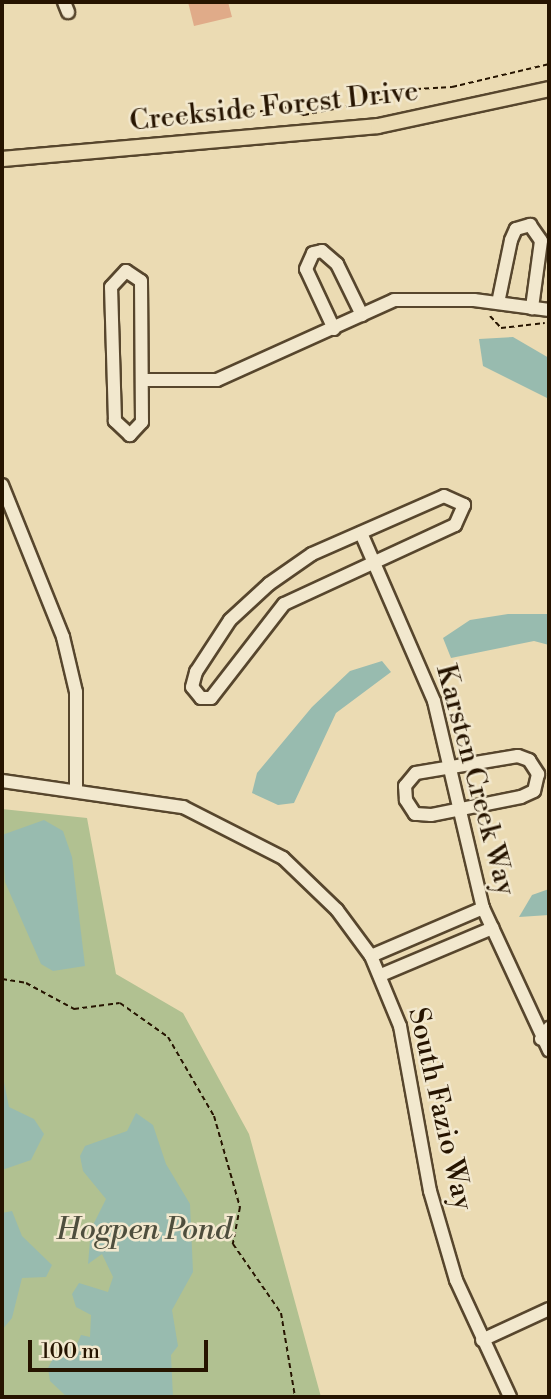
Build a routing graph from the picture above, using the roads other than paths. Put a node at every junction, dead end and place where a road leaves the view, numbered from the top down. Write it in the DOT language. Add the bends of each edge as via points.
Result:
graph roads {
  1 [pos="549,89"];
  2 [pos="2,159"];
  3 [pos="494,302"];
  4 [pos="532,308"];
  5 [pos="549,310"];
  6 [pos="362,315"];
  7 [pos="334,329"];
  8 [pos="142,380"];
  9 [pos="2,485"];
  10 [pos="361,533"];
  11 [pos="374,560"];
  12 [pos="452,767"];
  13 [pos="2,781"];
  14 [pos="76,788"];
  15 [pos="458,806"];
  16 [pos="483,908"];
  17 [pos="492,928"];
  18 [pos="371,956"];
  19 [pos="381,975"];
  20 [pos="549,1028"];
  21 [pos="545,1044"];
  22 [pos="549,1309"];
  23 [pos="482,1340"];
  24 [pos="510,1397"];
  1 -- 2 [label="main road, Creekside Forest Drive" via="378,126"];
  3 -- 4 [label="street"];
  3 -- 4 [label="street" via="516,229 530,225 541,241"];
  3 -- 6 [label="street" via="394,300"];
  4 -- 5 [label="street"];
  6 -- 7 [label="street"];
  6 -- 7 [label="street" via="337,264 321,251 313,253 306,269"];
  7 -- 8 [label="street" via="217,380"];
  8 -- 8 [label="street" via="141,281 126,271 111,287 115,421 130,435 142,422"];
  9 -- 14 [label="street" via="74,681 80,750"];
  10 -- 11 [label="street, Karsten Creek Way"];
  10 -- 11 [label="street" via="444,496 464,505 455,525"];
  10 -- 11 [label="street" via="312,554 230,620 196,672 192,687 201,698 211,698 284,604"];
  11 -- 12 [label="street, Karsten Creek Way" via="410,636"];
  12 -- 15 [label="street, Karsten Creek Way"];
  12 -- 15 [label="street" via="416,773 405,786 406,800 415,814"];
  12 -- 15 [label="street" via="518,756 538,774 534,791 522,797"];
  13 -- 14 [label="street, South Fazio Way"];
  14 -- 18 [label="street, South Fazio Way" via="183,807 283,858 337,910"];
  15 -- 16 [label="street, Karsten Creek Way"];
  16 -- 17 [label="street, Karsten Creek Way"];
  16 -- 18 [label="street"];
  17 -- 19 [label="street"];
  17 -- 21 [label="street, Karsten Creek Way"];
  18 -- 19 [label="street, South Fazio Way"];
  19 -- 23 [label="street, South Fazio Way" via="400,1026 430,1191"];
  20 -- 21 [label="street"];
  22 -- 23 [label="street"];
  23 -- 24 [label="street, South Fazio Way"];
}
